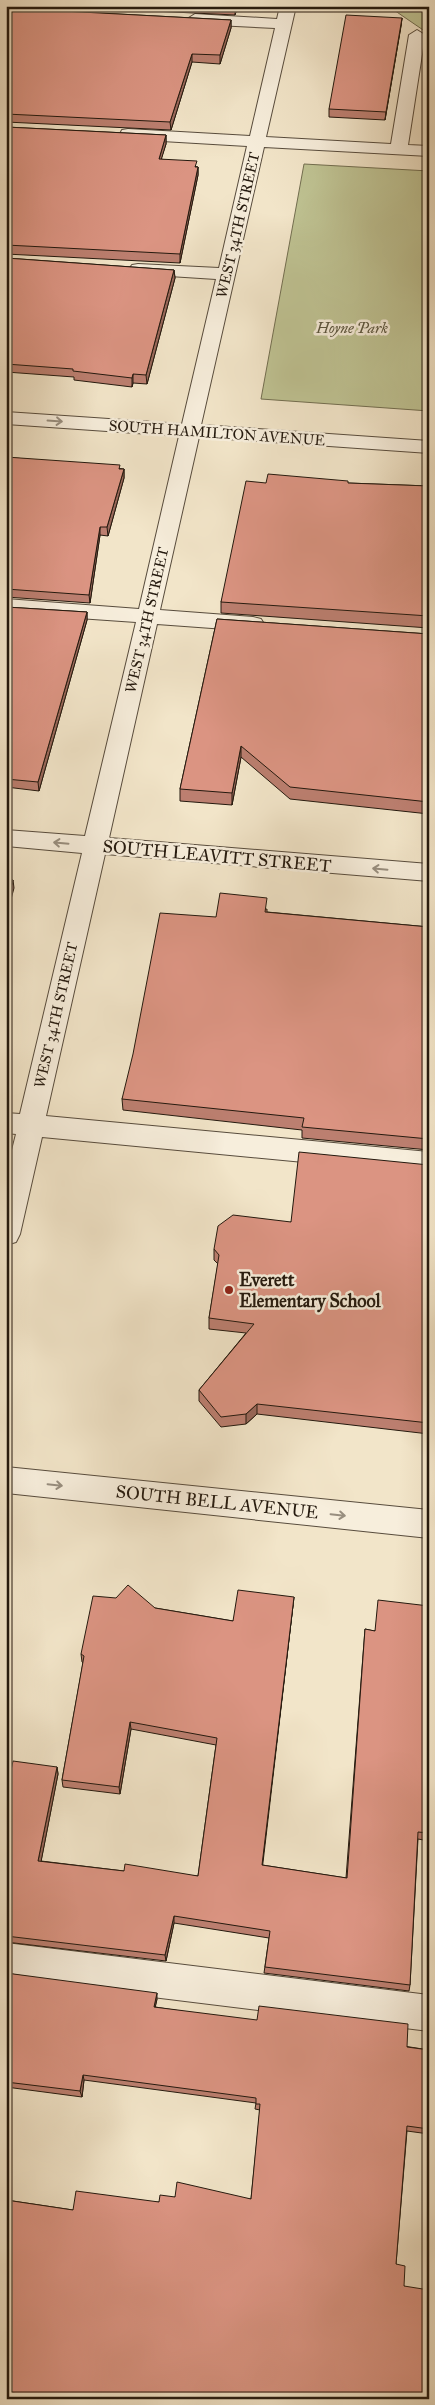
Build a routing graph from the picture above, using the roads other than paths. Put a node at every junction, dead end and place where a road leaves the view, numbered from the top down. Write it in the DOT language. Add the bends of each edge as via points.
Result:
graph roads {
  1 [pos="286,15"];
  2 [pos="184,19"];
  3 [pos="417,35"];
  4 [pos="410,81"];
  5 [pos="429,82"];
  6 [pos="116,134"];
  7 [pos="257,142"];
  8 [pos="398,149"];
  9 [pos="429,151"];
  10 [pos="123,268"];
  11 [pos="227,274"];
  12 [pos="6,418"];
  13 [pos="191,431"];
  14 [pos="429,447"];
  15 [pos="6,606"];
  16 [pos="148,616"];
  17 [pos="272,626"];
  18 [pos="6,838"];
  19 [pos="95,845"];
  20 [pos="429,873"];
  21 [pos="19,1124"];
  22 [pos="429,1163"];
  23 [pos="6,1234"];
  24 [pos="6,1480"];
  25 [pos="429,1524"];
  26 [pos="6,1961"];
  27 [pos="429,2013"];
  1 -- 2 [label="street"];
  1 -- 7 [label="street, WEST 34TH STREET"];
  3 -- 4 [label="street"];
  4 -- 5 [label="street"];
  4 -- 8 [label="street"];
  6 -- 7 [label="street"];
  7 -- 8 [label="street"];
  7 -- 11 [label="street, WEST 34TH STREET"];
  8 -- 9 [label="street"];
  10 -- 11 [label="street"];
  11 -- 13 [label="street, WEST 34TH STREET"];
  12 -- 13 [label="street, SOUTH HAMILTON AVENUE, one-way"];
  13 -- 14 [label="street, SOUTH HAMILTON AVENUE"];
  13 -- 16 [label="street, WEST 34TH STREET"];
  15 -- 16 [label="street"];
  16 -- 17 [label="street"];
  16 -- 19 [label="street, WEST 34TH STREET"];
  19 -- 18 [label="street, SOUTH LEAVITT STREET, one-way"];
  20 -- 19 [label="street, SOUTH LEAVITT STREET, one-way"];
  19 -- 21 [label="street, WEST 34TH STREET"];
  21 -- 22 [label="street"];
  21 -- 23 [label="street, WEST 34TH STREET"];
  24 -- 25 [label="street, SOUTH BELL AVENUE, one-way"];
  26 -- 27 [label="street"];
}
